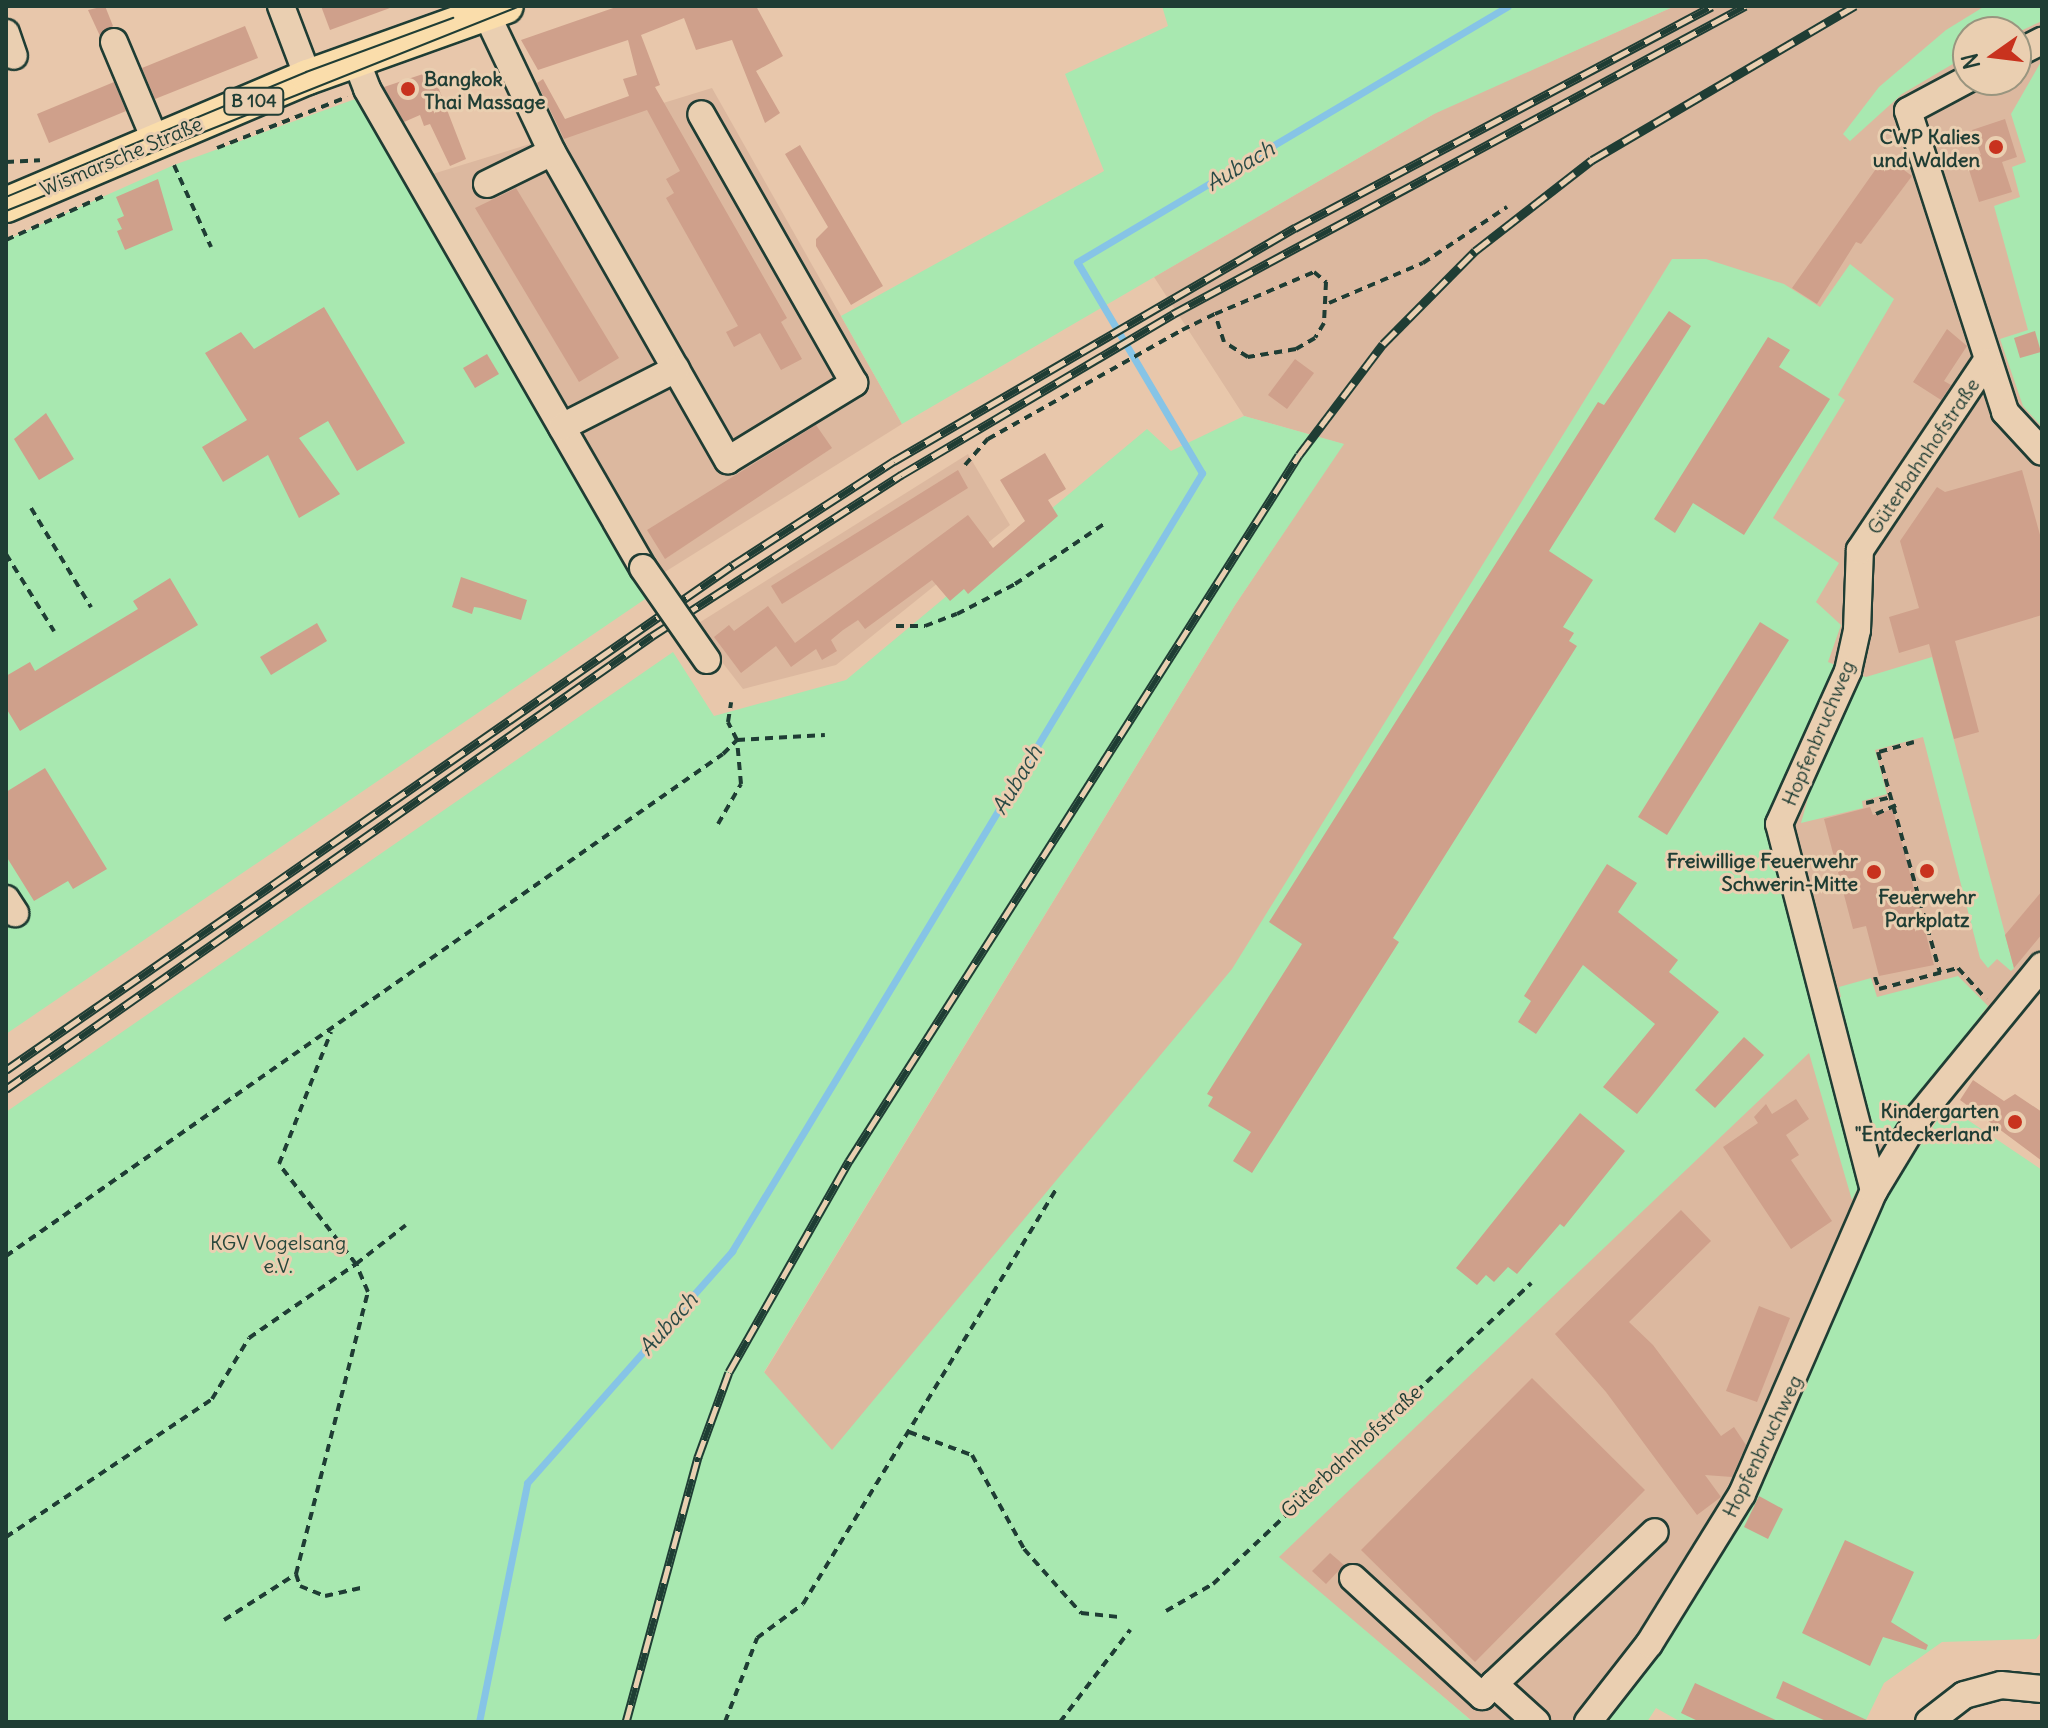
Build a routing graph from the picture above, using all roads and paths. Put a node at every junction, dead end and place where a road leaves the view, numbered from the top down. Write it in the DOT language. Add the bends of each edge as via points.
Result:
graph roads {
  1 [pos="281,6"];
  2 [pos="474,12"];
  3 [pos="114,42"];
  4 [pos="362,74"];
  5 [pos="308,77"];
  6 [pos="1952,88"];
  7 [pos="701,114"];
  8 [pos="552,152"];
  9 [pos="204,153"];
  10 [pos="163,159"];
  11 [pos="189,159"];
  12 [pos="487,184"];
  13 [pos="118,190"];
  14 [pos="6,205"];
  15 [pos="1507,207"];
  16 [pos="6,240"];
  17 [pos="211,247"];
  18 [pos="1329,303"];
  19 [pos="1215,314"];
  20 [pos="1986,362"];
  21 [pos="676,369"];
  22 [pos="562,427"];
  23 [pos="2042,452"];
  24 [pos="965,465"];
  25 [pos="31,508"];
  26 [pos="1107,522"];
  27 [pos="1860,550"];
  28 [pos="6,554"];
  29 [pos="91,607"];
  30 [pos="896,626"];
  31 [pos="54,631"];
  32 [pos="707,660"];
  33 [pos="731,702"];
  34 [pos="825,735"];
  35 [pos="737,740"];
  36 [pos="1914,742"];
  37 [pos="1890,797"];
  38 [pos="1866,803"];
  39 [pos="1896,805"];
  40 [pos="1876,814"];
  41 [pos="718,824"];
  42 [pos="2042,966"];
  43 [pos="1940,972"];
  44 [pos="1875,977"];
  45 [pos="1995,1006"];
  46 [pos="332,1029"];
  47 [pos="1057,1188"];
  48 [pos="1874,1191"];
  49 [pos="406,1225"];
  50 [pos="6,1256"];
  51 [pos="356,1264"];
  52 [pos="1531,1283"];
  53 [pos="908,1432"];
  54 [pos="1655,1532"];
  55 [pos="6,1537"];
  56 [pos="296,1574"];
  57 [pos="1353,1578"];
  58 [pos="365,1587"];
  59 [pos="1166,1611"];
  60 [pos="1118,1617"];
  61 [pos="224,1620"];
  62 [pos="1130,1630"];
  63 [pos="1494,1684"];
  64 [pos="2042,1689"];
  65 [pos="725,1722"];
  66 [pos="1060,1722"];
  67 [pos="1536,1722"];
  68 [pos="1588,1722"];
  69 [pos="1929,1722"];
  1 -- 5 [label="street"];
  2 -- 4 [label="main road, Wismarsche Straße / B 104"];
  2 -- 8 [label="street"];
  3 -- 10 [label="street"];
  4 -- 5 [label="main road, Wismarsche Straße / B 104"];
  4 -- 9 [label="path"];
  4 -- 22 [label="street"];
  5 -- 10 [label="main road, Wismarsche Straße / B 104"];
  6 -- 20 [label="street, Güterbahnhofstraße" via="1908,111"];
  7 -- 21 [label="street" via="854,383 728,460"];
  8 -- 12 [label="street"];
  8 -- 21 [label="street"];
  10 -- 11 [label="path"];
  10 -- 14 [label="main road, Wismarsche Straße / B 104"];
  10 -- 17 [label="path"];
  13 -- 16 [label="path"];
  15 -- 18 [label="path" via="1423,263"];
  18 -- 19 [label="path" via="1326,282 1314,272"];
  18 -- 19 [label="path" via="1315,338 1265,356 1248,357 1224,342"];
  19 -- 24 [label="path" via="988,439"];
  20 -- 23 [label="street, Güterbahnhofstraße" via="2005,412"];
  20 -- 27 [label="street, Güterbahnhofstraße"];
  21 -- 22 [label="street"];
  22 -- 32 [label="street, bridge" via="643,568"];
  25 -- 29 [label="path"];
  26 -- 30 [label="path" via="1015,584 957,614 925,626"];
  27 -- 48 [label="street, Hopfenbruchweg" via="1857,630 1848,671 1779,824"];
  28 -- 31 [label="path"];
  33 -- 35 [label="path" via="728,722"];
  34 -- 35 [label="path"];
  35 -- 41 [label="path" via="741,784"];
  35 -- 46 [label="path"];
  36 -- 37 [label="path" via="1878,752"];
  37 -- 38 [label="path"];
  37 -- 39 [label="path"];
  39 -- 40 [label="path"];
  39 -- 43 [label="path"];
  42 -- 48 [label="street, Hopfenbruchweg" via="1920,1115"];
  43 -- 44 [label="path" via="1879,989"];
  43 -- 45 [label="path" via="1958,968 1970,987"];
  46 -- 50 [label="path"];
  46 -- 51 [label="path" via="279,1164"];
  47 -- 53 [label="path"];
  48 -- 68 [label="street, Hopfenbruchweg" via="1742,1494 1649,1644"];
  49 -- 51 [label="path"];
  51 -- 55 [label="path" via="249,1338 212,1399"];
  51 -- 56 [label="path" via="368,1292"];
  52 -- 59 [label="path, Güterbahnhofstraße" via="1213,1584"];
  53 -- 60 [label="path" via="972,1455 1024,1549 1081,1613"];
  53 -- 65 [label="path" via="803,1604 757,1638"];
  54 -- 63 [label="street"];
  56 -- 58 [label="path" via="300,1586 325,1596"];
  56 -- 61 [label="path"];
  57 -- 63 [label="street" via="1482,1696"];
  62 -- 66 [label="path"];
  63 -- 67 [label="street"];
  64 -- 69 [label="street" via="2001,1685 1964,1695"];
}
